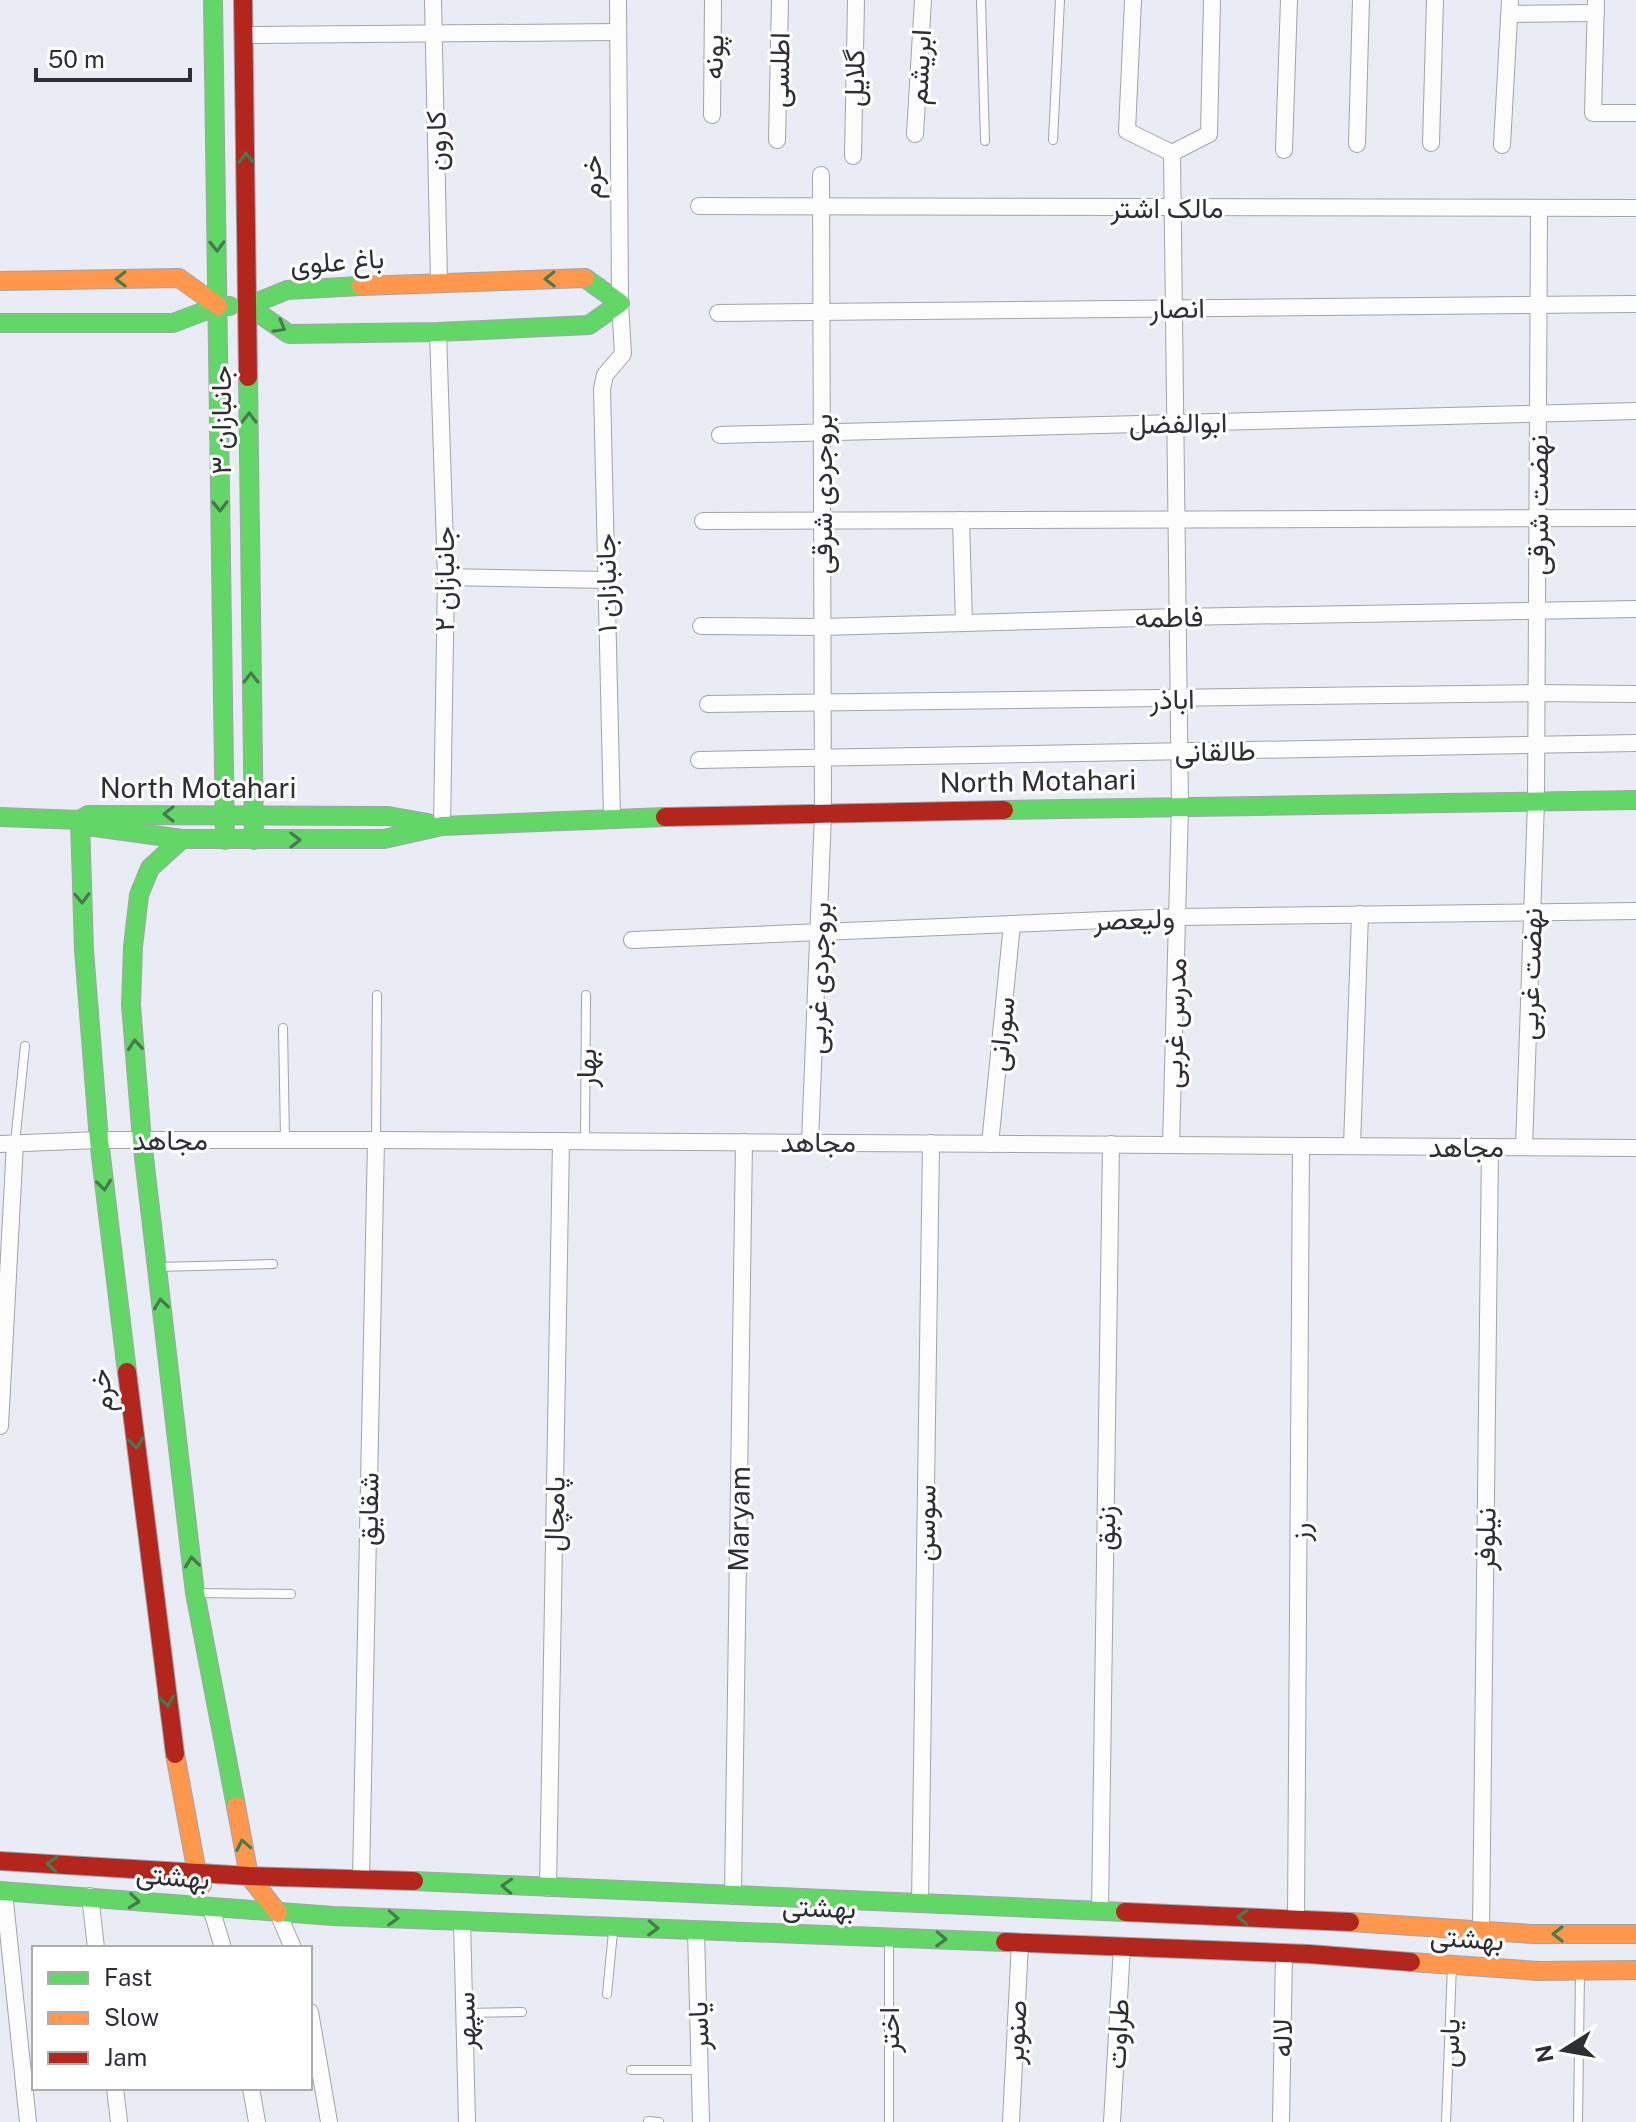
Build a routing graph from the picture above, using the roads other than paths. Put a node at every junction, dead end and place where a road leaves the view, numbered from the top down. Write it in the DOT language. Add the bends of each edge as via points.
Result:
graph roads {
  1 [pos="213,0"];
  2 [pos="243,0"];
  3 [pos="433,0"];
  4 [pos="618,0"];
  5 [pos="713,0"];
  6 [pos="780,0"];
  7 [pos="856,0"];
  8 [pos="923,0"];
  9 [pos="981,0"];
  10 [pos="1060,0"];
  11 [pos="1133,0"];
  12 [pos="1212,0"];
  13 [pos="1289,0"];
  14 [pos="1361,0"];
  15 [pos="1435,0"];
  16 [pos="1510,7"];
  17 [pos="1534,7"];
  18 [pos="1596,7"];
  19 [pos="618,32"];
  20 [pos="434,33"];
  21 [pos="244,35"];
  22 [pos="1636,113"];
  23 [pos="712,115"];
  24 [pos="915,134"];
  25 [pos="777,140"];
  26 [pos="1053,140"];
  27 [pos="985,141"];
  28 [pos="1431,143"];
  29 [pos="1357,144"];
  30 [pos="1502,145"];
  31 [pos="1284,150"];
  32 [pos="1172,153"];
  33 [pos="853,156"];
  34 [pos="821,175"];
  35 [pos="699,206"];
  36 [pos="821,207"];
  37 [pos="1173,208"];
  38 [pos="1636,208"];
  39 [pos="1539,209"];
  40 [pos="0,281"];
  41 [pos="439,282"];
  42 [pos="620,303"];
  43 [pos="1636,304"];
  44 [pos="1539,305"];
  45 [pos="218,306"];
  46 [pos="248,306"];
  47 [pos="1174,308"];
  48 [pos="822,312"];
  49 [pos="718,313"];
  50 [pos="0,323"];
  51 [pos="438,332"];
  52 [pos="623,354"];
  53 [pos="1636,411"];
  54 [pos="1538,413"];
  55 [pos="1176,423"];
  56 [pos="822,432"];
  57 [pos="720,435"];
  58 [pos="1537,517"];
  59 [pos="1636,518"];
  60 [pos="1176,519"];
  61 [pos="961,520"];
  62 [pos="703,521"];
  63 [pos="822,521"];
  64 [pos="446,577"];
  65 [pos="606,580"];
  66 [pos="1537,609"];
  67 [pos="1636,609"];
  68 [pos="1178,617"];
  69 [pos="964,623"];
  70 [pos="701,626"];
  71 [pos="822,627"];
  72 [pos="1536,693"];
  73 [pos="1636,694"];
  74 [pos="1179,699"];
  75 [pos="823,703"];
  76 [pos="708,704"];
  77 [pos="223,716"];
  78 [pos="251,716"];
  79 [pos="1636,743"];
  80 [pos="1536,745"];
  81 [pos="1180,751"];
  82 [pos="823,758"];
  83 [pos="699,760"];
  84 [pos="1636,800"];
  85 [pos="1536,802"];
  86 [pos="1180,806"];
  87 [pos="224,814"];
  88 [pos="251,814"];
  89 [pos="823,814"];
  90 [pos="0,817"];
  91 [pos="612,818"];
  92 [pos="80,820"];
  93 [pos="442,826"];
  94 [pos="182,839"];
  95 [pos="225,840"];
  96 [pos="254,840"];
  97 [pos="1532,911"];
  98 [pos="1636,911"];
  99 [pos="1360,914"];
  100 [pos="1177,917"];
  101 [pos="1012,924"];
  102 [pos="820,932"];
  103 [pos="632,940"];
  104 [pos="377,995"];
  105 [pos="586,995"];
  106 [pos="283,1028"];
  107 [pos="25,1046"];
  108 [pos="99,1140"];
  109 [pos="142,1140"];
  110 [pos="285,1140"];
  111 [pos="376,1140"];
  112 [pos="561,1141"];
  113 [pos="585,1141"];
  114 [pos="744,1142"];
  115 [pos="810,1142"];
  116 [pos="931,1143"];
  117 [pos="7,1144"];
  118 [pos="990,1144"];
  119 [pos="1111,1144"];
  120 [pos="1171,1145"];
  121 [pos="1301,1146"];
  122 [pos="1352,1146"];
  123 [pos="1490,1147"];
  124 [pos="1524,1147"];
  125 [pos="1636,1148"];
  126 [pos="273,1264"];
  127 [pos="157,1267"];
  128 [pos="0,1426"];
  129 [pos="195,1593"];
  130 [pos="291,1594"];
  131 [pos="0,1861"];
  132 [pos="197,1873"];
  133 [pos="249,1876"];
  134 [pos="361,1878"];
  135 [pos="548,1888"];
  136 [pos="2,1892"];
  137 [pos="90,1896"];
  138 [pos="733,1896"];
  139 [pos="920,1904"];
  140 [pos="211,1908"];
  141 [pos="1100,1911"];
  142 [pos="278,1913"];
  143 [pos="1296,1919"];
  144 [pos="462,1920"];
  145 [pos="613,1927"];
  146 [pos="696,1930"];
  147 [pos="1481,1931"];
  148 [pos="1636,1934"];
  149 [pos="889,1938"];
  150 [pos="1020,1942"];
  151 [pos="96,1946"];
  152 [pos="222,1946"];
  153 [pos="292,1946"];
  154 [pos="1122,1946"];
  155 [pos="1284,1953"];
  156 [pos="1452,1965"];
  157 [pos="1636,1970"];
  158 [pos="1580,1971"];
  159 [pos="607,1994"];
  160 [pos="522,2012"];
  161 [pos="465,2013"];
  162 [pos="312,2024"];
  163 [pos="631,2070"];
  164 [pos="699,2070"];
  165 [pos="115,2090"];
  166 [pos="251,2090"];
  167 [pos="648,2121"];
  168 [pos="28,2122"];
  169 [pos="119,2122"];
  170 [pos="257,2122"];
  171 [pos="329,2122"];
  172 [pos="467,2122"];
  173 [pos="659,2122"];
  174 [pos="701,2122"];
  175 [pos="889,2122"];
  176 [pos="1011,2122"];
  177 [pos="1112,2122"];
  178 [pos="1281,2122"];
  179 [pos="1446,2122"];
  180 [pos="1578,2122"];
  1 -- 45 [label="street, جانبازان ۳, one-way"];
  2 -- 21 [label="street, جانبازان ۳"];
  3 -- 20 [label="street, کارون"];
  4 -- 19 [label="street, خرم"];
  5 -- 23 [label="street, پونه"];
  6 -- 25 [label="street, اطلسی"];
  7 -- 33 [label="street, گلایل"];
  8 -- 24 [label="street, ابریشم"];
  9 -- 27 [label="lane"];
  10 -- 26 [label="lane"];
  11 -- 32 [label="street" via="1127,131"];
  12 -- 32 [label="street" via="1209,134"];
  13 -- 31 [label="street"];
  14 -- 29 [label="street"];
  15 -- 28 [label="street"];
  16 -- 17 [label="street"];
  16 -- 30 [label="street"];
  17 -- 18 [label="street"];
  18 -- 22 [label="street" via="1593,113"];
  19 -- 20 [label="street"];
  19 -- 42 [label="street, خرم"];
  20 -- 21 [label="street"];
  20 -- 41 [label="street, کارون"];
  46 -- 21 [label="street, جانبازان ۳, one-way"];
  32 -- 37 [label="street, مدرس غربی"];
  34 -- 36 [label="street, بروجردی شرقی"];
  35 -- 36 [label="street, مالک اشتر"];
  36 -- 37 [label="street, مالک اشتر"];
  36 -- 48 [label="street, بروجردی شرقی"];
  37 -- 39 [label="street, مالک اشتر"];
  37 -- 47 [label="street, مدرس غربی"];
  38 -- 39 [label="street, مالک اشتر"];
  39 -- 44 [label="street, نهضت شرقی"];
  45 -- 40 [label="street, one-way" via="179,278"];
  42 -- 41 [label="street, باغ علوی, one-way" via="585,278"];
  41 -- 46 [label="street, باغ علوی" via="287,290"];
  42 -- 51 [label="street" via="589,325"];
  42 -- 52 [label="street, خرم"];
  43 -- 44 [label="street, انصار"];
  44 -- 47 [label="street, انصار"];
  44 -- 54 [label="street, نهضت شرقی"];
  45 -- 46 [label="street"];
  45 -- 50 [label="street" via="173,323"];
  45 -- 77 [label="street, جانبازان ۳, one-way"];
  46 -- 51 [label="street, one-way" via="289,334"];
  78 -- 46 [label="street, جانبازان ۳, one-way"];
  47 -- 48 [label="street, انصار"];
  47 -- 55 [label="street, مدرس غربی"];
  48 -- 49 [label="street, انصار"];
  48 -- 56 [label="street, بروجردی شرقی"];
  51 -- 64 [label="street, جانبازان ۲"];
  52 -- 65 [label="street, جانبازان ۱" via="605,375 602,389"];
  53 -- 54 [label="street, ابوالفضل"];
  54 -- 55 [label="street, ابوالفضل"];
  54 -- 58 [label="street, نهضت شرقی"];
  55 -- 56 [label="street, ابوالفضل"];
  55 -- 60 [label="street, مدرس غربی"];
  56 -- 57 [label="street, ابوالفضل"];
  56 -- 63 [label="street, بروجردی شرقی"];
  58 -- 59 [label="street"];
  58 -- 60 [label="street"];
  58 -- 66 [label="street, نهضت شرقی"];
  60 -- 61 [label="street"];
  60 -- 68 [label="street, مدرس غربی"];
  61 -- 63 [label="street"];
  61 -- 69 [label="street"];
  62 -- 63 [label="street"];
  63 -- 71 [label="street, بروجردی شرقی"];
  64 -- 65 [label="street"];
  64 -- 93 [label="street, جانبازان ۲"];
  65 -- 91 [label="street, جانبازان ۱"];
  66 -- 67 [label="street, فاطمه"];
  66 -- 68 [label="street, فاطمه"];
  66 -- 72 [label="street, نهضت شرقی"];
  68 -- 69 [label="street, فاطمه"];
  68 -- 74 [label="street, مدرس غربی"];
  69 -- 71 [label="street, فاطمه"];
  70 -- 71 [label="street, فاطمه"];
  71 -- 75 [label="street, بروجردی شرقی"];
  72 -- 73 [label="street, اباذر"];
  72 -- 74 [label="street, اباذر"];
  72 -- 80 [label="street, نهضت شرقی"];
  74 -- 75 [label="street, اباذر"];
  74 -- 81 [label="street, مدرس غربی"];
  75 -- 76 [label="street, اباذر"];
  75 -- 82 [label="street, بروجردی شرقی"];
  77 -- 78 [label="street"];
  77 -- 87 [label="street, جانبازان ۳"];
  78 -- 88 [label="street, جانبازان ۳"];
  79 -- 80 [label="street, طالقانی"];
  80 -- 81 [label="street, طالقانی"];
  80 -- 85 [label="street, نهضت شرقی"];
  81 -- 82 [label="street, طالقانی"];
  81 -- 86 [label="street, مدرس غربی"];
  82 -- 83 [label="street, طالقانی"];
  82 -- 89 [label="street, بروجردی شرقی"];
  84 -- 85 [label="street, North Motahari"];
  85 -- 86 [label="street, North Motahari"];
  85 -- 97 [label="street, نهضت غربی"];
  86 -- 89 [label="street, North Motahari"];
  86 -- 100 [label="street, مدرس غربی"];
  87 -- 88 [label="street, North Motahari"];
  87 -- 92 [label="street, North Motahari, one-way" via="88,815"];
  87 -- 95 [label="street, جانبازان ۳"];
  88 -- 93 [label="street, North Motahari" via="388,816"];
  88 -- 96 [label="street, جانبازان ۳"];
  89 -- 91 [label="street, North Motahari"];
  89 -- 102 [label="street, بروجردی غربی"];
  90 -- 92 [label="street"];
  91 -- 93 [label="street, North Motahari"];
  92 -- 94 [label="street, North Motahari" via="87,826"];
  92 -- 108 [label="street, خرم, one-way"];
  96 -- 93 [label="street, North Motahari, one-way" via="384,839"];
  94 -- 95 [label="street, North Motahari"];
  109 -- 94 [label="street, one-way" via="131,1005 139,895 150,868"];
  95 -- 96 [label="street, North Motahari"];
  97 -- 98 [label="street, ولیعصر"];
  97 -- 99 [label="street, ولیعصر"];
  97 -- 124 [label="street, نهضت غربی"];
  99 -- 100 [label="street, ولیعصر"];
  99 -- 122 [label="street"];
  100 -- 101 [label="street, ولیعصر"];
  100 -- 120 [label="street, مدرس غربی"];
  101 -- 102 [label="street, ولیعصر"];
  101 -- 118 [label="street, سورانی"];
  102 -- 103 [label="street, ولیعصر"];
  102 -- 115 [label="street, بروجردی غربی"];
  104 -- 111 [label="lane"];
  105 -- 113 [label="lane, بهار"];
  106 -- 110 [label="lane"];
  107 -- 117 [label="lane"];
  108 -- 109 [label="street, مجاهد"];
  108 -- 117 [label="street, مجاهد"];
  108 -- 132 [label="street, خرم, one-way" via="169,1721"];
  109 -- 110 [label="street, مجاهد"];
  109 -- 127 [label="street"];
  110 -- 111 [label="street, مجاهد"];
  111 -- 112 [label="street, مجاهد"];
  111 -- 134 [label="street, شقایق"];
  112 -- 113 [label="street, مجاهد"];
  112 -- 135 [label="street, پامچال"];
  113 -- 114 [label="street, مجاهد"];
  114 -- 115 [label="street, مجاهد"];
  114 -- 138 [label="street, Maryam"];
  115 -- 116 [label="street, مجاهد"];
  116 -- 118 [label="street, مجاهد"];
  116 -- 139 [label="street, سوسن"];
  117 -- 128 [label="street"];
  118 -- 119 [label="street, مجاهد"];
  119 -- 120 [label="street, مجاهد"];
  119 -- 141 [label="street, زنبق"];
  120 -- 121 [label="street, مجاهد"];
  121 -- 122 [label="street, مجاهد"];
  121 -- 143 [label="street, رز"];
  122 -- 123 [label="street, مجاهد"];
  123 -- 124 [label="street, مجاهد"];
  123 -- 147 [label="street, نیلوفر"];
  124 -- 125 [label="street, مجاهد"];
  126 -- 127 [label="lane"];
  129 -- 127 [label="street, one-way"];
  129 -- 130 [label="lane"];
  133 -- 129 [label="street, one-way"];
  132 -- 131 [label="street, بهشتی, one-way"];
  132 -- 133 [label="street, بهشتی"];
  132 -- 140 [label="street, خرم"];
  133 -- 134 [label="street, بهشتی"];
  133 -- 142 [label="street"];
  135 -- 134 [label="street, بهشتی, one-way"];
  135 -- 138 [label="street, بهشتی"];
  136 -- 137 [label="street, بهشتی"];
  136 -- 168 [label="street"];
  137 -- 140 [label="street, بهشتی, one-way"];
  137 -- 151 [label="street"];
  138 -- 139 [label="street, بهشتی"];
  139 -- 141 [label="street, بهشتی"];
  140 -- 142 [label="street, بهشتی"];
  140 -- 152 [label="street, خرم"];
  143 -- 141 [label="street, بهشتی, one-way"];
  142 -- 144 [label="street, بهشتی, one-way"];
  142 -- 153 [label="street"];
  143 -- 147 [label="street, بهشتی"];
  144 -- 145 [label="street, بهشتی"];
  144 -- 161 [label="street, سپهر"];
  145 -- 146 [label="street, بهشتی, one-way"];
  145 -- 159 [label="lane"];
  146 -- 149 [label="street, بهشتی"];
  146 -- 164 [label="street, یاسر"];
  148 -- 147 [label="street, بهشتی, one-way"];
  149 -- 150 [label="street, بهشتی, one-way"];
  149 -- 175 [label="lane, اختر"];
  150 -- 154 [label="street, بهشتی"];
  150 -- 176 [label="street, صنوبر"];
  154 -- 155 [label="street, بهشتی"];
  154 -- 177 [label="street, طراوت"];
  155 -- 156 [label="street, بهشتی"];
  155 -- 178 [label="street, لاله"];
  156 -- 158 [label="street, بهشتی"];
  156 -- 179 [label="lane, یاس"];
  157 -- 158 [label="street, بهشتی"];
  158 -- 180 [label="lane"];
  160 -- 161 [label="lane"];
  161 -- 172 [label="street, سپهر"];
  162 -- 171 [label="street"];
  163 -- 164 [label="lane"];
  164 -- 174 [label="street, یاسر"];
  165 -- 169 [label="street"];
  166 -- 170 [label="street"];
  167 -- 173 [label="lane"];
}
